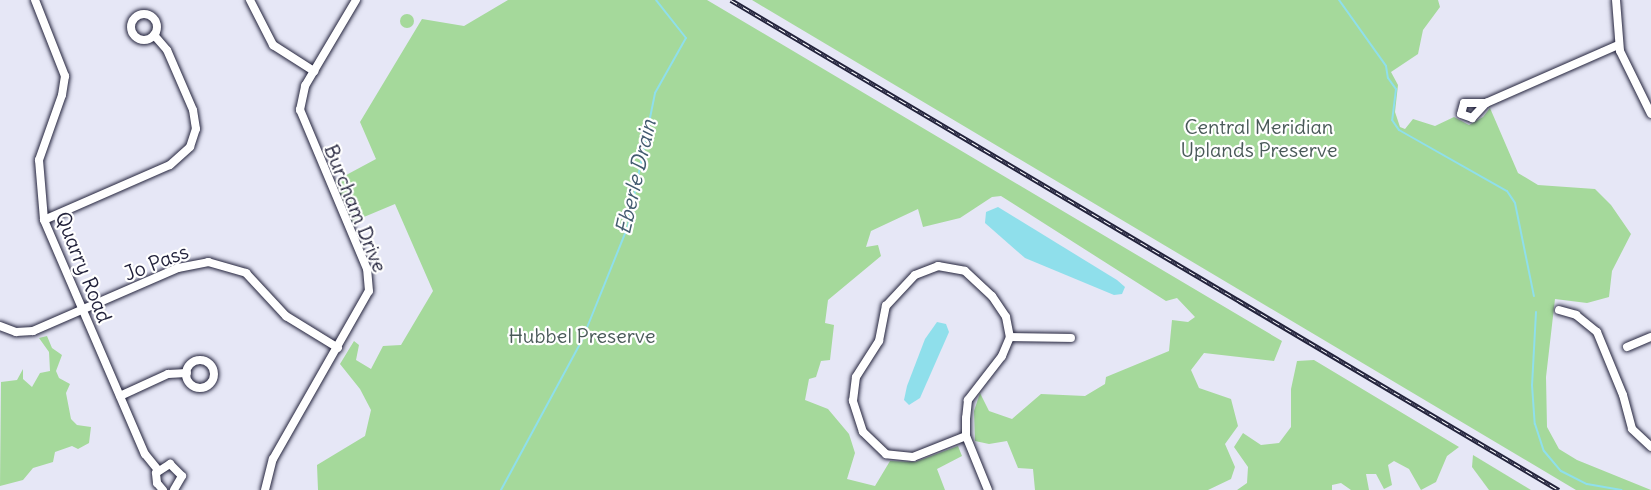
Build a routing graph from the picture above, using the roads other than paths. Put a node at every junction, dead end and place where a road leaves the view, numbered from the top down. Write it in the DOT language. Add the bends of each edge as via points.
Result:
graph roads {
  1 [pos="35,0"];
  2 [pos="250,0"];
  3 [pos="356,0"];
  4 [pos="1616,0"];
  5 [pos="154,35"];
  6 [pos="1618,45"];
  7 [pos="314,71"];
  8 [pos="1486,103"];
  9 [pos="1651,114"];
  10 [pos="44,220"];
  11 [pos="83,310"];
  12 [pos="1559,310"];
  13 [pos="0,326"];
  14 [pos="1651,337"];
  15 [pos="1010,338"];
  16 [pos="1071,338"];
  17 [pos="1627,347"];
  18 [pos="338,348"];
  19 [pos="187,373"];
  20 [pos="120,396"];
  21 [pos="966,436"];
  22 [pos="1651,447"];
  23 [pos="158,470"];
  24 [pos="164,490"];
  25 [pos="174,490"];
  26 [pos="265,490"];
  27 [pos="988,490"];
  1 -- 10 [label="street, Quarry Road" via="65,76 39,159"];
  2 -- 7 [label="street" via="273,45"];
  3 -- 7 [label="street, Burcham Drive"];
  4 -- 6 [label="street"];
  5 -- 10 [label="street" via="167,50 193,110 195,129 190,147 170,165"];
  6 -- 8 [label="street"];
  6 -- 9 [label="street"];
  7 -- 18 [label="street, Burcham Drive" via="302,92 301,116 369,280 365,302"];
  10 -- 11 [label="street, Quarry Road"];
  11 -- 13 [label="street, Jo Pass" via="33,331 16,332"];
  11 -- 18 [label="street, Jo Pass" via="185,265 216,262 246,273 286,316"];
  11 -- 20 [label="street, Quarry Road"];
  12 -- 22 [label="street" via="1576,315 1597,332 1623,395 1632,429"];
  14 -- 17 [label="street"];
  15 -- 16 [label="street"];
  15 -- 21 [label="street" via="1002,356 968,400"];
  15 -- 21 [label="street" via="1000,306 965,271 952,266 938,266 915,275 883,312 879,341 853,386 856,417 863,432 885,454 901,457 923,454"];
  18 -- 26 [label="street, Burcham Drive" via="273,459"];
  19 -- 20 [label="street" via="168,374"];
  20 -- 23 [label="street, Quarry Road" via="147,458"];
  21 -- 27 [label="street"];
  23 -- 24 [label="street, Quarry Road" via="156,480"];
  23 -- 25 [label="street" via="167,464 179,470 182,479"];
}
